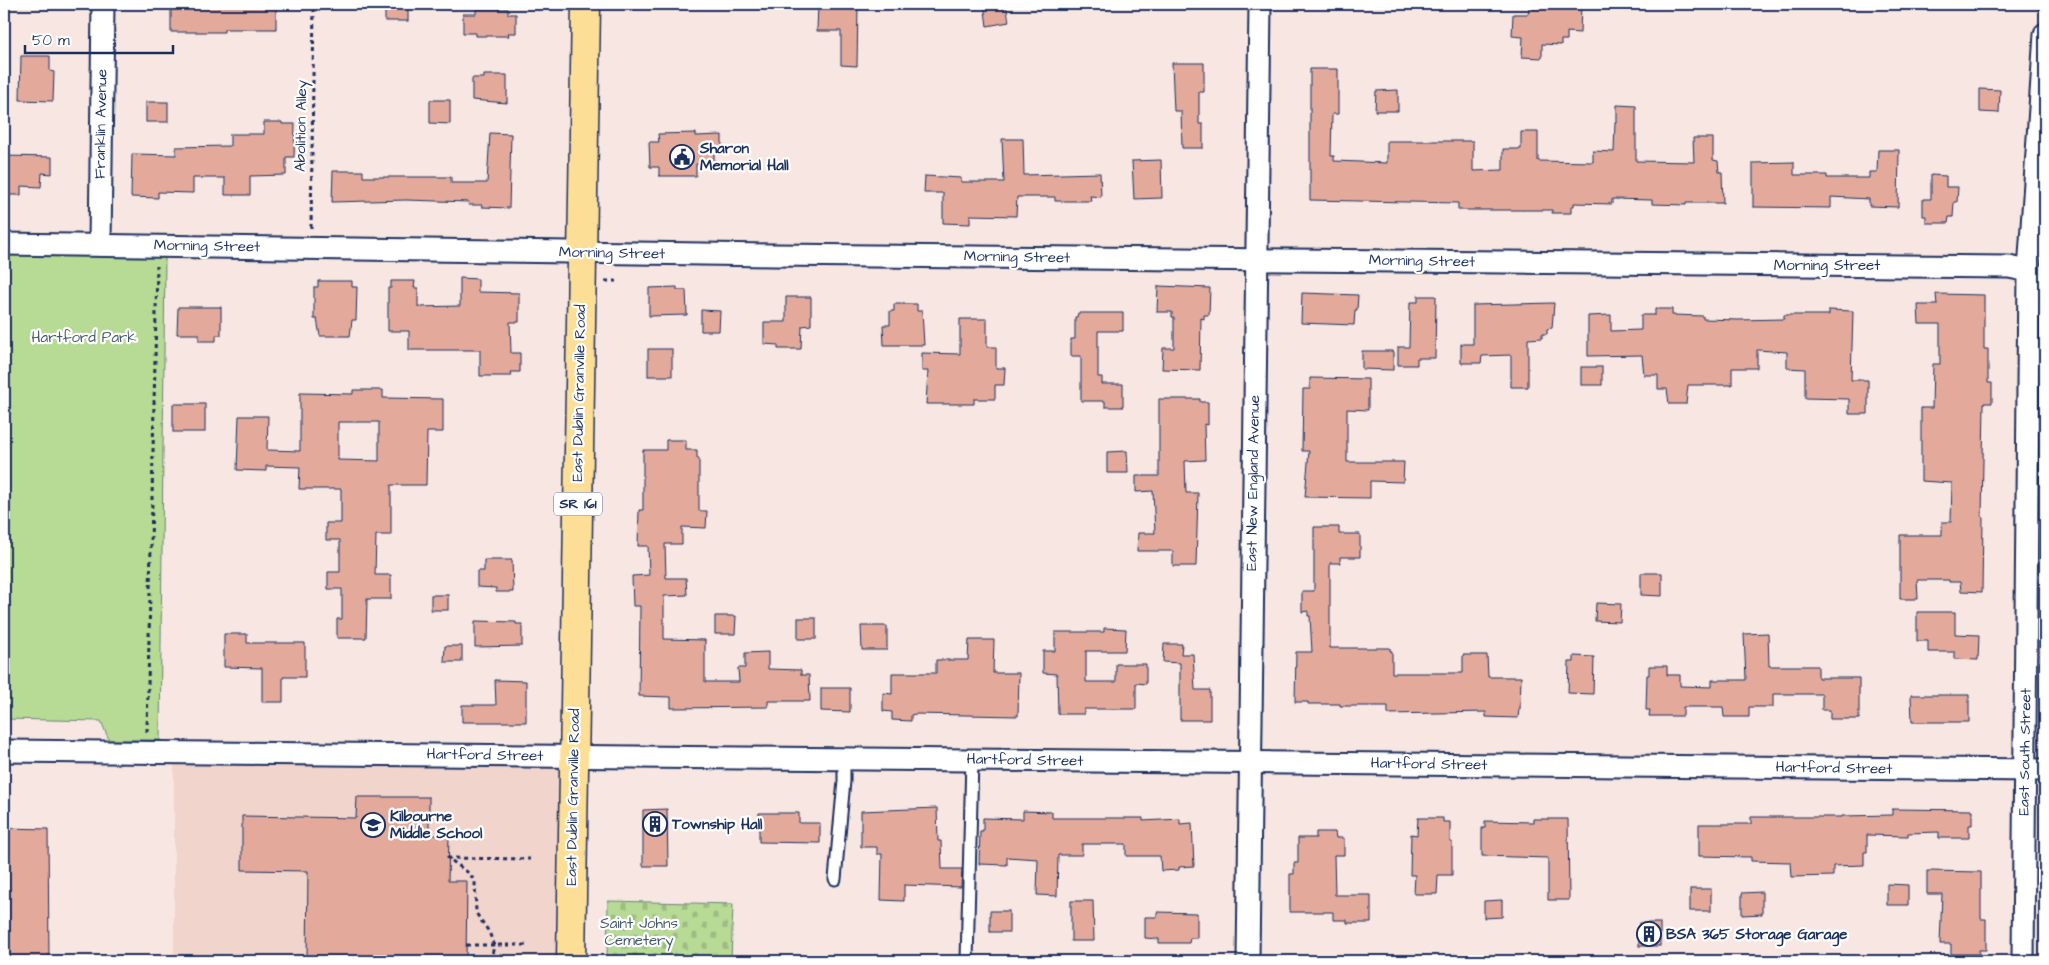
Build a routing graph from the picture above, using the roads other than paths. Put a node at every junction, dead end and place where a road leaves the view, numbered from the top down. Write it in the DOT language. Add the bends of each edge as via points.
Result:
graph roads {
  1 [pos="104,4"];
  2 [pos="586,4"];
  3 [pos="1260,4"];
  4 [pos="2045,34"];
  5 [pos="4,244"];
  6 [pos="100,245"];
  7 [pos="581,252"];
  8 [pos="1257,260"];
  9 [pos="2037,274"];
  10 [pos="4,750"];
  11 [pos="574,756"];
  12 [pos="844,758"];
  13 [pos="972,760"];
  14 [pos="1250,762"];
  15 [pos="2035,770"];
  16 [pos="835,879"];
  17 [pos="571,961"];
  18 [pos="967,961"];
  19 [pos="1248,961"];
  20 [pos="2023,961"];
  1 -- 6 [label="street, Franklin Avenue"];
  2 -- 7 [label="main road, East Dublin Granville Road / SR 161"];
  3 -- 8 [label="street, East New England Avenue"];
  4 -- 9 [label="street, East South Street"];
  5 -- 6 [label="street, Morning Street"];
  6 -- 7 [label="street, Morning Street"];
  7 -- 8 [label="street, Morning Street"];
  7 -- 11 [label="main road, East Dublin Granville Road / SR 161"];
  8 -- 9 [label="street, Morning Street" via="2009,266"];
  8 -- 14 [label="street, East New England Avenue"];
  9 -- 15 [label="street, East South Street"];
  10 -- 11 [label="street, Hartford Street"];
  11 -- 12 [label="street, Hartford Street"];
  11 -- 17 [label="main road, East Dublin Granville Road / SR 161"];
  12 -- 13 [label="street, Hartford Street"];
  12 -- 16 [label="lane"];
  13 -- 14 [label="street, Hartford Street"];
  13 -- 18 [label="lane"];
  14 -- 15 [label="street, Hartford Street"];
  14 -- 19 [label="street, East New England Avenue"];
  15 -- 20 [label="street, East South Street"];
}
